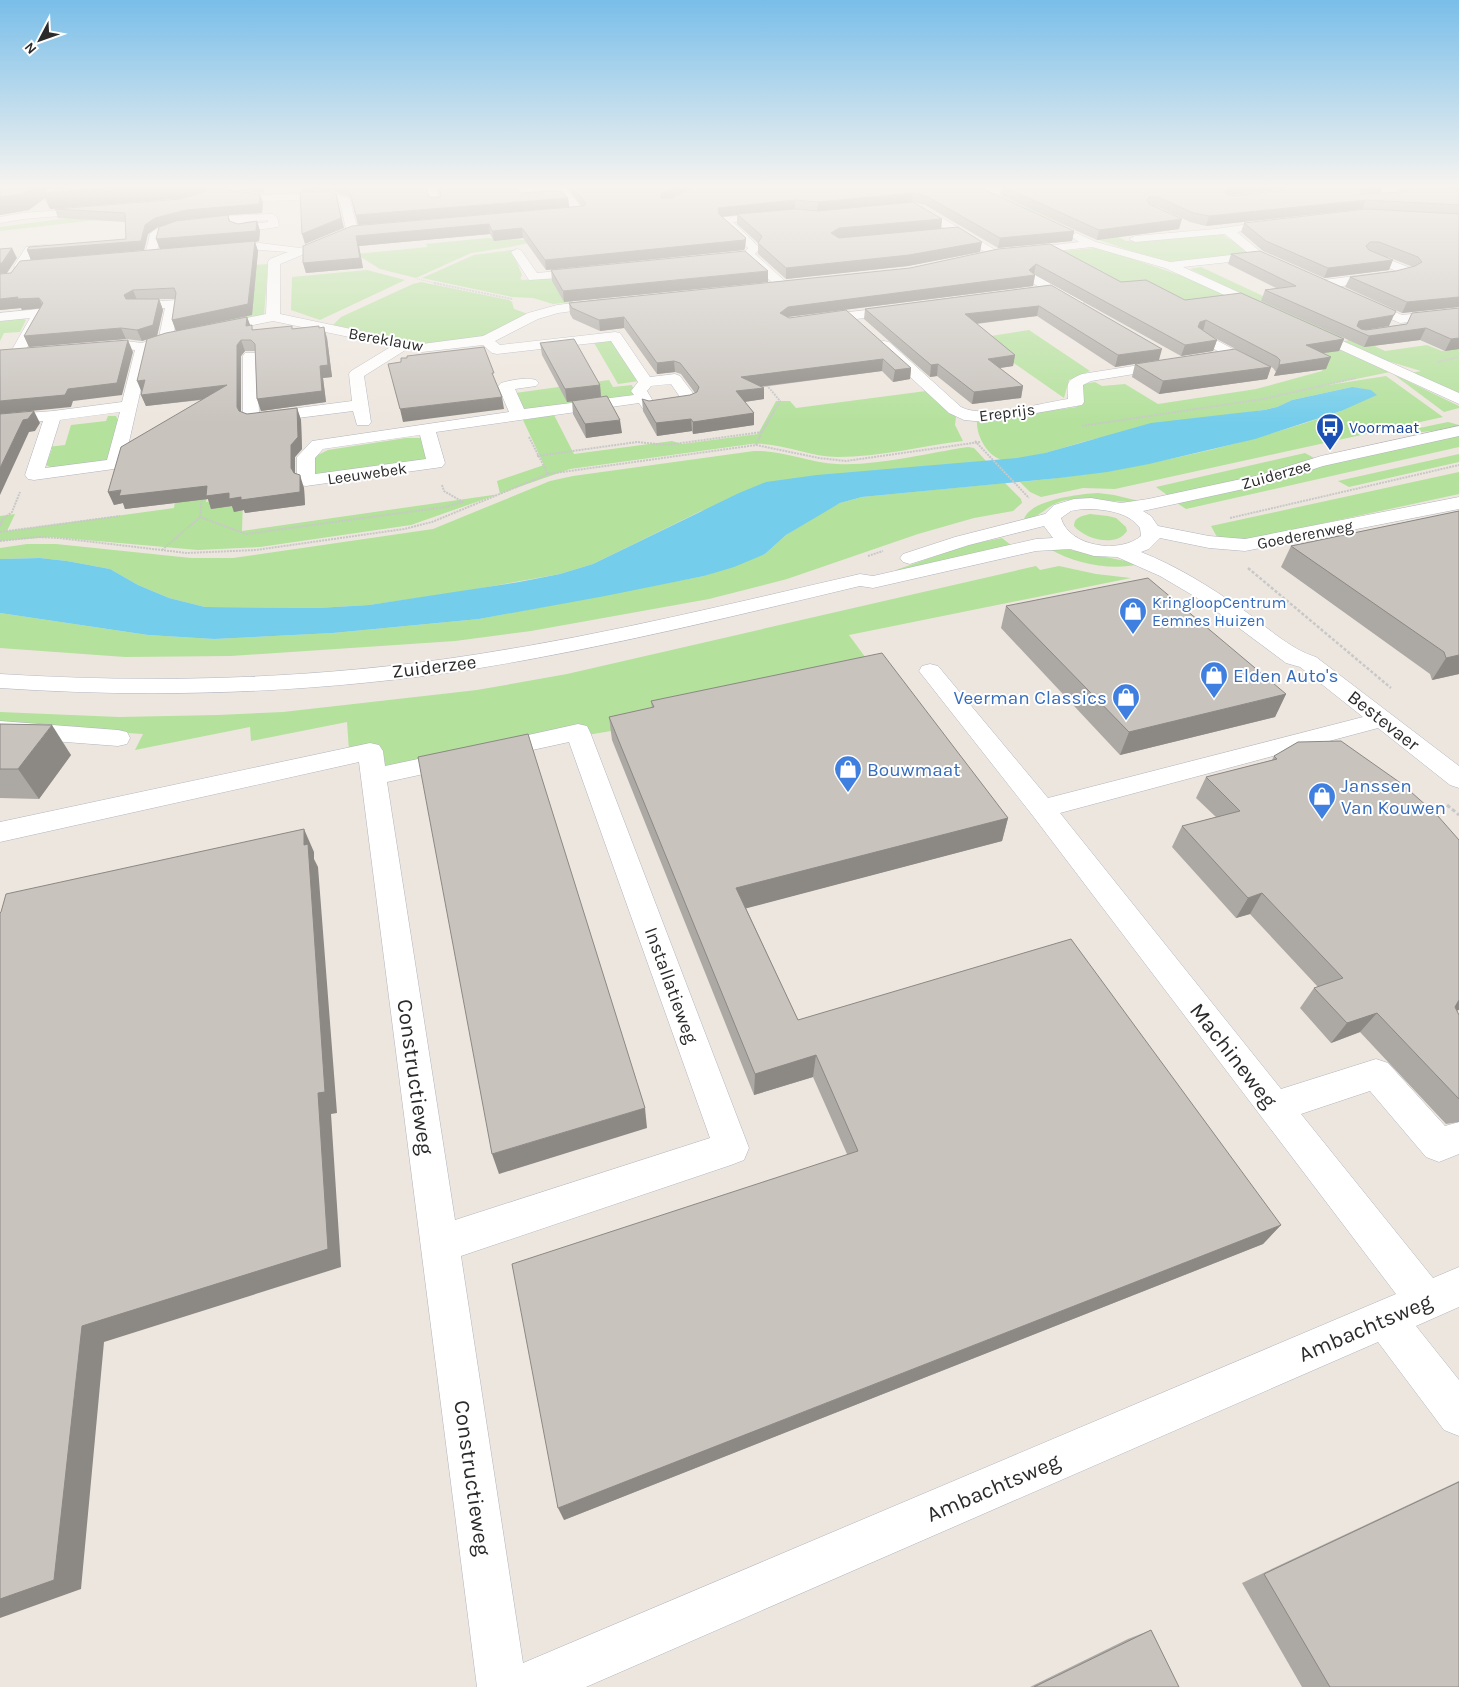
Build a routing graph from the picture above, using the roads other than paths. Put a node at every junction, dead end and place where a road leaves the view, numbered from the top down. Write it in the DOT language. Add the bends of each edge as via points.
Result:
graph roads {
  1 [pos="20,266"];
  2 [pos="23,266"];
  3 [pos="274,266"];
  4 [pos="526,266"];
  5 [pos="759,266"];
  6 [pos="1171,266"];
  7 [pos="1282,266"];
  8 [pos="1394,266"];
  9 [pos="599,271"];
  10 [pos="1299,273"];
  11 [pos="563,274"];
  12 [pos="1026,274"];
  13 [pos="12,278"];
  14 [pos="766,286"];
  15 [pos="1051,289"];
  16 [pos="1032,292"];
  17 [pos="579,297"];
  18 [pos="619,302"];
  19 [pos="137,306"];
  20 [pos="914,308"];
  21 [pos="1093,313"];
  22 [pos="1459,313"];
  23 [pos="850,316"];
  24 [pos="0,317"];
  25 [pos="273,317"];
  26 [pos="1281,317"];
  27 [pos="797,322"];
  28 [pos="1298,325"];
  29 [pos="863,327"];
  30 [pos="1203,337"];
  31 [pos="876,338"];
  32 [pos="166,339"];
  33 [pos="486,340"];
  34 [pos="404,345"];
  35 [pos="143,347"];
  36 [pos="80,349"];
  37 [pos="1157,350"];
  38 [pos="35,353"];
  39 [pos="1234,354"];
  40 [pos="16,355"];
  41 [pos="0,356"];
  42 [pos="250,356"];
  43 [pos="1206,359"];
  44 [pos="1268,373"];
  45 [pos="531,382"];
  46 [pos="646,382"];
  47 [pos="643,398"];
  48 [pos="1459,399"];
  49 [pos="360,405"];
  50 [pos="129,406"];
  51 [pos="316,411"];
  52 [pos="518,415"];
  53 [pos="53,416"];
  54 [pos="0,420"];
  55 [pos="427,430"];
  56 [pos="1459,431"];
  57 [pos="366,438"];
  58 [pos="318,445"];
  59 [pos="1294,487"];
  60 [pos="1459,503"];
  61 [pos="1122,508"];
  62 [pos="1052,518"];
  63 [pos="1149,531"];
  64 [pos="1072,542"];
  65 [pos="1121,551"];
  66 [pos="860,580"];
  67 [pos="1308,662"];
  68 [pos="930,671"];
  69 [pos="0,681"];
  70 [pos="1383,719"];
  71 [pos="0,729"];
  72 [pos="118,738"];
  73 [pos="1459,753"];
  74 [pos="1435,760"];
  75 [pos="373,777"];
  76 [pos="1459,779"];
  77 [pos="1042,809"];
  78 [pos="0,832"];
  79 [pos="1274,1106"];
  80 [pos="1459,1138"];
  81 [pos="440,1244"];
  82 [pos="1442,1294"];
  83 [pos="1386,1319"];
  84 [pos="1459,1415"];
  85 [pos="502,1687"];
  86 [pos="527,1687"];
  1 -- 2 [label="street"];
  1 -- 13 [label="street"];
  3 -- 25 [label="street"];
  4 -- 11 [label="street" via="533,277"];
  5 -- 14 [label="street" via="787,284"];
  6 -- 26 [label="street"];
  7 -- 10 [label="street"];
  8 -- 22 [label="street" via="1409,272 1319,282 1398,325"];
  9 -- 11 [label="street"];
  11 -- 17 [label="street"];
  12 -- 15 [label="street"];
  15 -- 16 [label="street"];
  15 -- 21 [label="street"];
  17 -- 18 [label="street, Bereklauw"];
  17 -- 33 [label="street, Bereklauw"];
  19 -- 32 [label="street" via="172,303"];
  20 -- 23 [label="street"];
  23 -- 27 [label="street"];
  23 -- 29 [label="street"];
  24 -- 40 [label="street" via="38,313"];
  25 -- 32 [label="street"];
  25 -- 34 [label="street, Bereklauw"];
  28 -- 48 [label="street"];
  30 -- 39 [label="street"];
  31 -- 37 [label="street, Ereprijs" via="958,412 978,417 1076,402 1075,383 1087,377 1183,362"];
  32 -- 35 [label="street"];
  33 -- 34 [label="street, Bereklauw" via="422,348"];
  33 -- 46 [label="street" via="498,350 615,336"];
  34 -- 49 [label="street, Leeuwebek" via="356,374"];
  35 -- 36 [label="street" via="126,345"];
  35 -- 50 [label="street"];
  38 -- 40 [label="street"];
  39 -- 43 [label="street"];
  39 -- 44 [label="street"];
  40 -- 41 [label="street"];
  42 -- 51 [label="street" via="251,419"];
  45 -- 52 [label="street" via="506,386"];
  46 -- 47 [label="street" via="639,391"];
  46 -- 47 [label="street" via="676,379 690,400 649,406"];
  47 -- 52 [label="street, Leeuwebek"];
  49 -- 51 [label="street"];
  49 -- 57 [label="street, Leeuwebek"];
  50 -- 53 [label="street"];
  50 -- 53 [label="street" via="115,464 34,475"];
  51 -- 58 [label="street, Leeuwebek"];
  52 -- 55 [label="street, Leeuwebek"];
  53 -- 54 [label="street"];
  55 -- 57 [label="street, Leeuwebek"];
  55 -- 58 [label="street, Leeuwebek" via="436,463 306,481 306,457"];
  56 -- 61 [label="street, Zuiderzee" via="1302,466 1265,480"];
  57 -- 58 [label="street, Leeuwebek"];
  59 -- 63 [label="street, Zuiderzee" via="1189,511"];
  60 -- 63 [label="street, Goederenweg" via="1250,545"];
  61 -- 62 [label="street, Zuiderzee" via="1077,504 1062,508"];
  61 -- 63 [label="street" via="1140,518"];
  62 -- 64 [label="street" via="1056,531"];
  62 -- 66 [label="street, Zuiderzee" via="927,552 864,574"];
  63 -- 65 [label="street, Zuiderzee" via="1139,547"];
  63 -- 67 [label="street, Bestevaer" via="1155,547 1215,582 1254,610 1308,654"];
  64 -- 65 [label="street" via="1096,550"];
  64 -- 66 [label="street, Zuiderzee" via="1036,545 873,582"];
  65 -- 67 [label="street, Bestevaer" via="1200,591 1294,658"];
  66 -- 69 [label="street, Zuiderzee" via="577,643 413,670 312,680 201,685 102,686"];
  67 -- 70 [label="street, Bestevaer"];
  68 -- 77 [label="street, Machineweg"];
  70 -- 74 [label="street, Bestevaer"];
  70 -- 77 [label="street"];
  71 -- 72 [label="street"];
  73 -- 74 [label="street"];
  74 -- 76 [label="street, Bestevaer"];
  75 -- 78 [label="street, Constructieweg" via="370,752"];
  75 -- 81 [label="street, Constructieweg"];
  75 -- 81 [label="street, Installatieweg" via="578,732 731,1148"];
  77 -- 79 [label="street, Machineweg"];
  79 -- 80 [label="street" via="1385,1071 1418,1107 1439,1145"];
  79 -- 82 [label="street, Machineweg"];
  81 -- 85 [label="street, Constructieweg"];
  82 -- 83 [label="street, Ambachtsweg"];
  83 -- 84 [label="street"];
  83 -- 86 [label="street, Ambachtsweg"];
}
